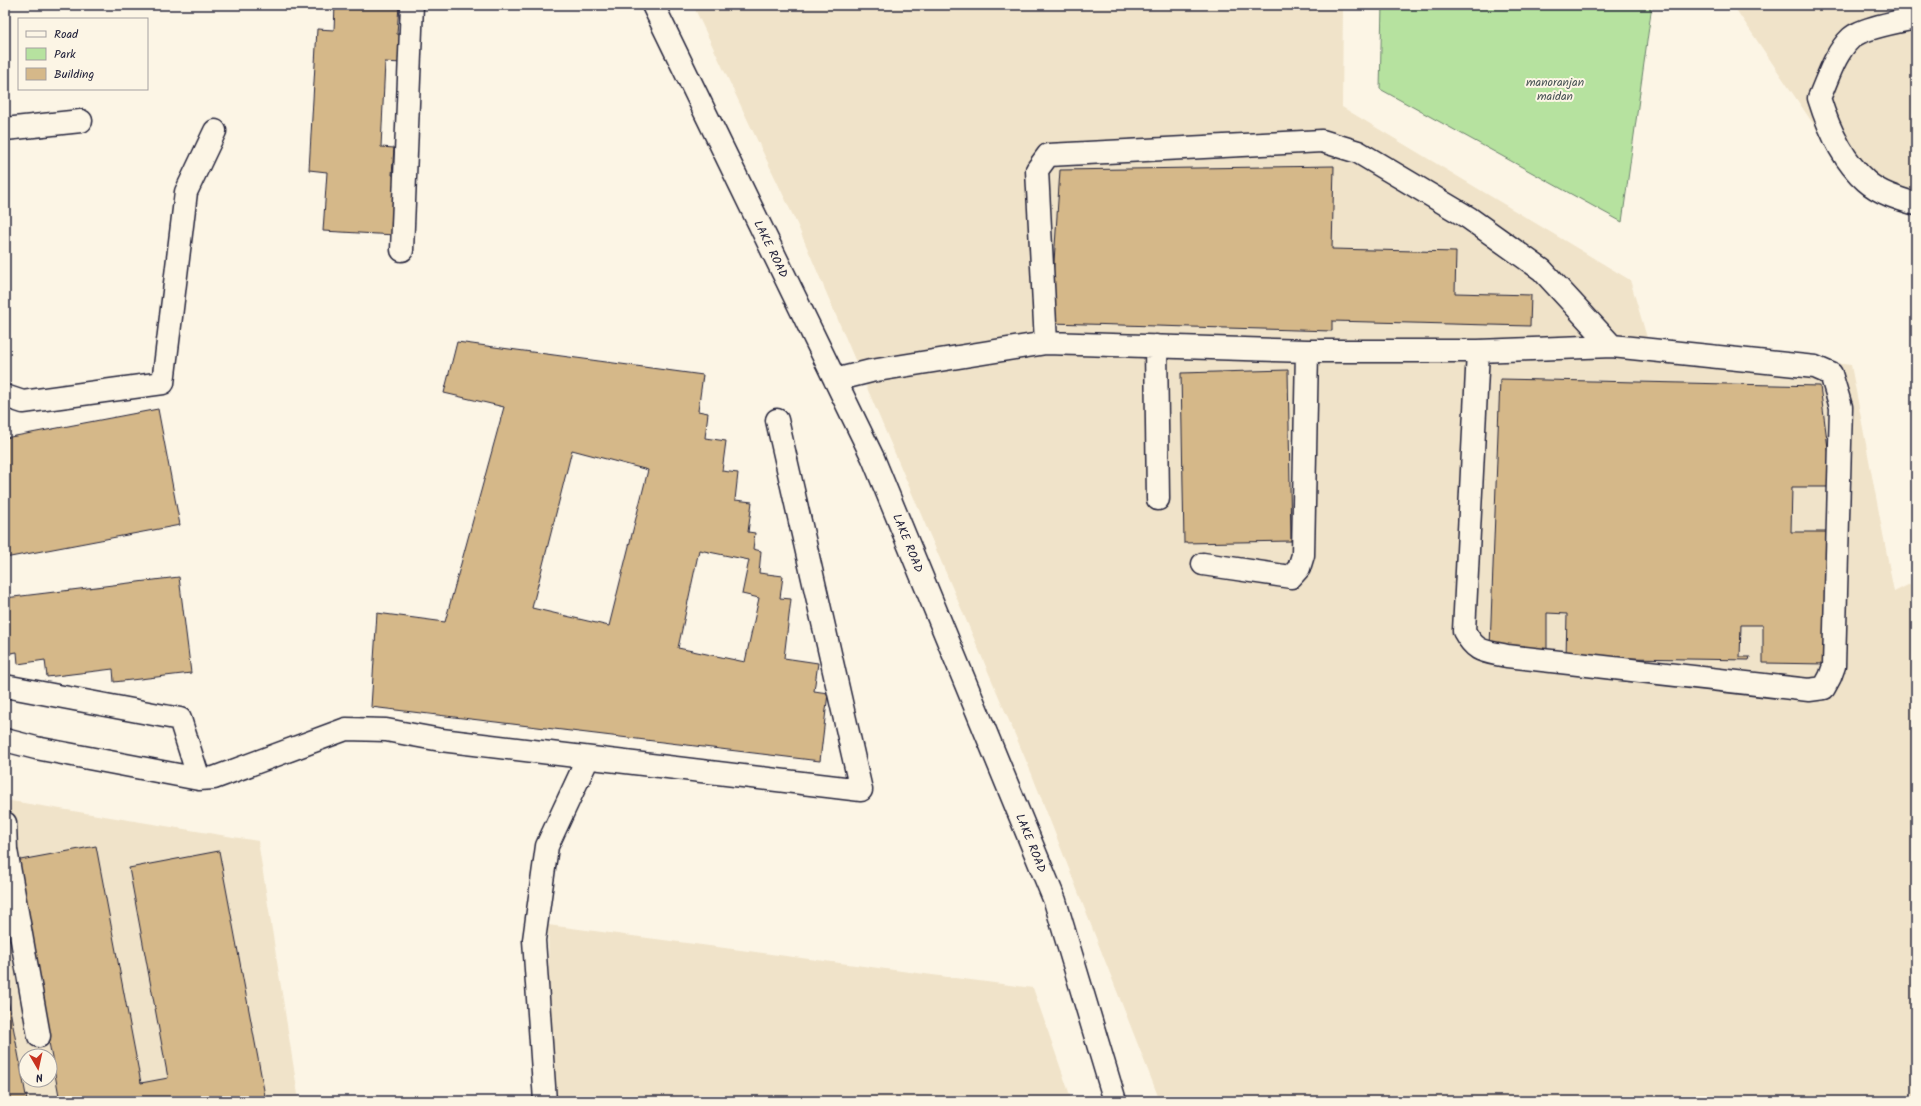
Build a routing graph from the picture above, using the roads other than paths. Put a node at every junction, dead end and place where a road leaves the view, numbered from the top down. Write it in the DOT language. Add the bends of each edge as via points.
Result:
graph roads {
  1 [pos="412,5"];
  2 [pos="652,5"];
  3 [pos="1916,18"];
  4 [pos="80,121"];
  5 [pos="5,129"];
  6 [pos="214,131"];
  7 [pos="1916,204"];
  8 [pos="402,250"];
  9 [pos="1046,343"];
  10 [pos="1156,346"];
  11 [pos="1612,346"];
  12 [pos="1306,351"];
  13 [pos="1478,351"];
  14 [pos="835,380"];
  15 [pos="5,396"];
  16 [pos="777,420"];
  17 [pos="1158,499"];
  18 [pos="1203,564"];
  19 [pos="5,686"];
  20 [pos="5,740"];
  21 [pos="588,758"];
  22 [pos="199,778"];
  23 [pos="5,823"];
  24 [pos="39,1036"];
  25 [pos="545,1101"];
  26 [pos="1115,1101"];
  1 -- 8 [label="street"];
  2 -- 14 [label="street, LAKE ROAD"];
  3 -- 7 [label="street" via="1882,25 1852,38 1836,60 1819,98 1832,134 1865,180 1881,191"];
  4 -- 5 [label="street"];
  6 -- 15 [label="street" via="186,192 162,383 23,402"];
  9 -- 10 [label="street"];
  9 -- 11 [label="street" via="1037,170 1048,155 1322,141 1358,152 1469,218 1530,261 1542,270"];
  9 -- 14 [label="street"];
  10 -- 12 [label="street"];
  10 -- 17 [label="street"];
  11 -- 13 [label="street"];
  11 -- 13 [label="street" via="1815,367 1830,374 1841,407 1834,666 1824,688 1809,690 1507,656 1482,651 1471,644 1464,631"];
  12 -- 13 [label="street"];
  12 -- 18 [label="street" via="1303,556 1299,568 1291,577"];
  14 -- 26 [label="street, LAKE ROAD" via="873,458 1056,902"];
  16 -- 21 [label="street" via="861,790"];
  19 -- 22 [label="street" via="180,719"];
  20 -- 22 [label="street"];
  21 -- 22 [label="street" via="441,740 386,730 346,729 214,778"];
  21 -- 25 [label="street" via="546,846 534,940"];
  23 -- 24 [label="street" via="6,850"];
}
